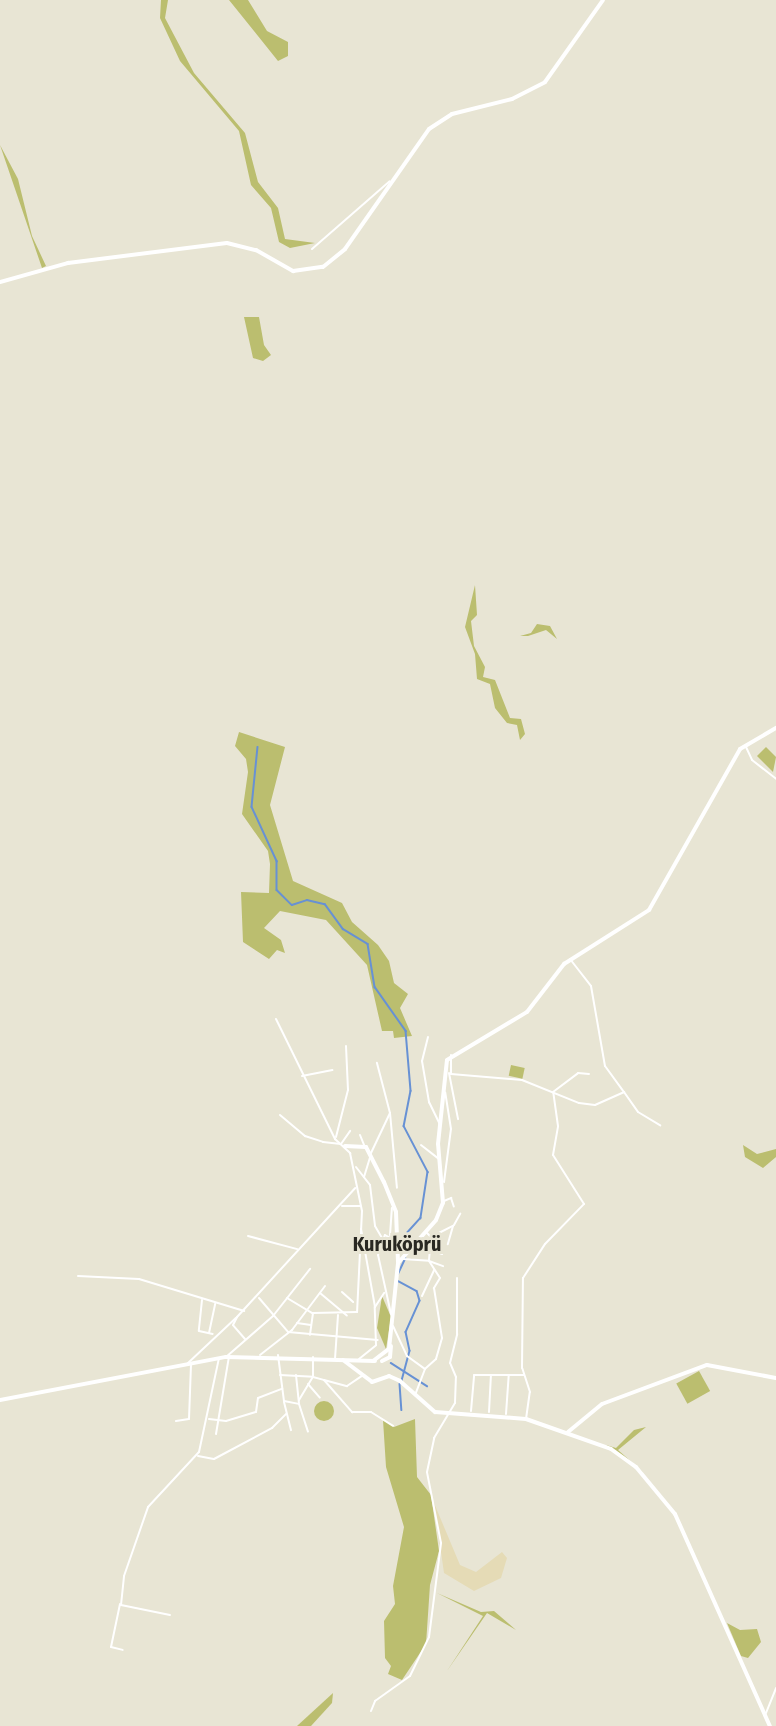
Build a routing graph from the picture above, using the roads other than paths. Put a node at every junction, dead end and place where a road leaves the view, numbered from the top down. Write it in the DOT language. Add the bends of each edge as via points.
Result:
graph roads {
  1 [pos="603,0"];
  2 [pos="390,181"];
  3 [pos="312,249"];
  4 [pos="0,282"];
  5 [pos="776,728"];
  6 [pos="745,745"];
  7 [pos="776,778"];
  8 [pos="570,959"];
  9 [pos="276,1019"];
  10 [pos="428,1037"];
  11 [pos="346,1046"];
  12 [pos="451,1054"];
  13 [pos="377,1063"];
  14 [pos="332,1070"];
  15 [pos="449,1073"];
  16 [pos="589,1074"];
  17 [pos="302,1076"];
  18 [pos="444,1090"];
  19 [pos="553,1092"];
  20 [pos="624,1092"];
  21 [pos="390,1113"];
  22 [pos="280,1115"];
  23 [pos="458,1119"];
  24 [pos="440,1125"];
  25 [pos="660,1125"];
  26 [pos="350,1131"];
  27 [pos="360,1135"];
  28 [pos="335,1139"];
  29 [pos="343,1145"];
  30 [pos="364,1145"];
  31 [pos="421,1145"];
  32 [pos="370,1156"];
  33 [pos="439,1159"];
  34 [pos="354,1165"];
  35 [pos="364,1177"];
  36 [pos="444,1182"];
  37 [pos="355,1188"];
  38 [pos="397,1188"];
  39 [pos="443,1202"];
  40 [pos="342,1206"];
  41 [pos="361,1206"];
  42 [pos="454,1207"];
  43 [pos="392,1208"];
  44 [pos="460,1214"];
  45 [pos="453,1226"];
  46 [pos="361,1229"];
  47 [pos="426,1232"];
  48 [pos="248,1236"];
  49 [pos="390,1236"];
  50 [pos="431,1237"];
  51 [pos="382,1238"];
  52 [pos="396,1241"];
  53 [pos="417,1242"];
  54 [pos="448,1244"];
  55 [pos="429,1247"];
  56 [pos="297,1249"];
  57 [pos="406,1251"];
  58 [pos="442,1254"];
  59 [pos="404,1259"];
  60 [pos="429,1261"];
  61 [pos="443,1266"];
  62 [pos="310,1269"];
  63 [pos="434,1270"];
  64 [pos="78,1276"];
  65 [pos="457,1278"];
  66 [pos="325,1286"];
  67 [pos="342,1292"];
  68 [pos="384,1292"];
  69 [pos="320,1293"];
  70 [pos="422,1296"];
  71 [pos="259,1298"];
  72 [pos="287,1298"];
  73 [pos="202,1300"];
  74 [pos="354,1303"];
  75 [pos="215,1304"];
  76 [pos="375,1307"];
  77 [pos="245,1311"];
  78 [pos="305,1312"];
  79 [pos="313,1313"];
  80 [pos="338,1315"];
  81 [pos="273,1316"];
  82 [pos="347,1316"];
  83 [pos="237,1317"];
  84 [pos="393,1320"];
  85 [pos="297,1323"];
  86 [pos="311,1325"];
  87 [pos="393,1326"];
  88 [pos="288,1332"];
  89 [pos="209,1333"];
  90 [pos="214,1335"];
  91 [pos="310,1335"];
  92 [pos="337,1337"];
  93 [pos="245,1339"];
  94 [pos="378,1340"];
  95 [pos="260,1355"];
  96 [pos="278,1355"];
  97 [pos="228,1356"];
  98 [pos="313,1357"];
  99 [pos="219,1358"];
  100 [pos="335,1359"];
  101 [pos="343,1360"];
  102 [pos="356,1361"];
  103 [pos="190,1363"];
  104 [pos="425,1369"];
  105 [pos="280,1374"];
  106 [pos="363,1375"];
  107 [pos="491,1375"];
  108 [pos="509,1375"];
  109 [pos="525,1375"];
  110 [pos="296,1376"];
  111 [pos="313,1377"];
  112 [pos="776,1378"];
  113 [pos="324,1380"];
  114 [pos="308,1383"];
  115 [pos="282,1389"];
  116 [pos="416,1393"];
  117 [pos="320,1398"];
  118 [pos="0,1400"];
  119 [pos="284,1402"];
  120 [pos="299,1402"];
  121 [pos="452,1411"];
  122 [pos="471,1411"];
  123 [pos="489,1412"];
  124 [pos="286,1414"];
  125 [pos="506,1414"];
  126 [pos="207,1419"];
  127 [pos="526,1419"];
  128 [pos="218,1420"];
  129 [pos="176,1421"];
  130 [pos="393,1426"];
  131 [pos="291,1430"];
  132 [pos="308,1432"];
  133 [pos="567,1433"];
  134 [pos="216,1434"];
  135 [pos="198,1454"];
  136 [pos="120,1603"];
  137 [pos="170,1615"];
  138 [pos="123,1650"];
  139 [pos="776,1688"];
  140 [pos="370,1711"];
  141 [pos="765,1715"];
  142 [pos="770,1726"];
  1 -- 2 [label="street" via="545,82 512,99 444,118 423,136"];
  2 -- 3 [label="street"];
  2 -- 4 [label="street" via="339,257 308,272 227,243 68,263"];
  5 -- 6 [label="street"];
  6 -- 7 [label="street" via="752,760"];
  6 -- 8 [label="street" via="654,903"];
  8 -- 12 [label="street" via="526,1012"];
  8 -- 20 [label="street" via="591,986 605,1065"];
  9 -- 17 [label="street"];
  10 -- 24 [label="street" via="422,1061 429,1102"];
  11 -- 28 [label="street" via="348,1090"];
  12 -- 15 [label="street"];
  12 -- 18 [label="street"];
  13 -- 21 [label="street"];
  14 -- 17 [label="street"];
  15 -- 19 [label="street" via="510,1077"];
  15 -- 23 [label="street"];
  16 -- 19 [label="street" via="578,1073"];
  17 -- 28 [label="street"];
  18 -- 24 [label="street"];
  18 -- 36 [label="street" via="451,1129"];
  19 -- 20 [label="street" via="588,1105"];
  19 -- 109 [label="street" via="558,1126 553,1155 584,1204 524,1275"];
  20 -- 25 [label="street" via="638,1112"];
  21 -- 32 [label="street"];
  21 -- 38 [label="street"];
  22 -- 29 [label="street" via="305,1136"];
  24 -- 33 [label="street"];
  26 -- 29 [label="street"];
  27 -- 30 [label="street"];
  28 -- 29 [label="street"];
  29 -- 30 [label="street"];
  29 -- 34 [label="street"];
  30 -- 32 [label="street"];
  31 -- 33 [label="street"];
  32 -- 35 [label="street"];
  32 -- 43 [label="street"];
  33 -- 36 [label="street"];
  34 -- 35 [label="street"];
  34 -- 37 [label="street"];
  35 -- 51 [label="street"];
  36 -- 39 [label="street"];
  37 -- 40 [label="street"];
  37 -- 41 [label="street"];
  39 -- 42 [label="street" via="451,1198"];
  39 -- 47 [label="street"];
  40 -- 41 [label="street"];
  40 -- 56 [label="street"];
  41 -- 46 [label="street"];
  43 -- 49 [label="street"];
  43 -- 52 [label="street" via="398,1225"];
  44 -- 45 [label="street"];
  45 -- 50 [label="street"];
  45 -- 54 [label="street"];
  46 -- 74 [label="street"];
  46 -- 76 [label="street"];
  47 -- 50 [label="street"];
  47 -- 53 [label="street"];
  48 -- 56 [label="street"];
  49 -- 51 [label="street"];
  49 -- 52 [label="street"];
  50 -- 55 [label="street"];
  51 -- 68 [label="street" via="378,1255"];
  52 -- 59 [label="street"];
  53 -- 55 [label="street"];
  53 -- 57 [label="street"];
  55 -- 58 [label="street"];
  55 -- 60 [label="street"];
  56 -- 71 [label="street"];
  57 -- 59 [label="street"];
  57 -- 59 [label="street"];
  59 -- 60 [label="street"];
  59 -- 84 [label="street"];
  60 -- 61 [label="street"];
  60 -- 63 [label="street"];
  62 -- 72 [label="street"];
  63 -- 70 [label="street"];
  63 -- 104 [label="street" via="440,1278 434,1288 442,1338 436,1359"];
  64 -- 73 [label="street" via="139,1279"];
  65 -- 121 [label="street"];
  66 -- 69 [label="street"];
  67 -- 74 [label="street"];
  68 -- 76 [label="street"];
  68 -- 84 [label="street"];
  69 -- 78 [label="street"];
  69 -- 82 [label="street"];
  71 -- 77 [label="street"];
  71 -- 81 [label="street"];
  72 -- 78 [label="street"];
  72 -- 81 [label="street"];
  73 -- 75 [label="street"];
  73 -- 89 [label="street" via="199,1330"];
  74 -- 82 [label="street" via="357,1312"];
  75 -- 77 [label="street"];
  75 -- 89 [label="street"];
  76 -- 94 [label="street"];
  77 -- 83 [label="street"];
  78 -- 79 [label="street"];
  78 -- 85 [label="street"];
  79 -- 80 [label="street"];
  79 -- 86 [label="street"];
  80 -- 82 [label="street"];
  80 -- 92 [label="street"];
  81 -- 88 [label="street"];
  81 -- 93 [label="street"];
  83 -- 90 [label="street"];
  83 -- 93 [label="street" via="233,1325"];
  84 -- 87 [label="street"];
  85 -- 86 [label="street"];
  85 -- 88 [label="street"];
  86 -- 91 [label="street"];
  87 -- 102 [label="street" via="386,1356"];
  87 -- 104 [label="street" via="407,1356"];
  88 -- 91 [label="street"];
  88 -- 95 [label="street"];
  89 -- 90 [label="street"];
  90 -- 103 [label="street"];
  91 -- 92 [label="street"];
  92 -- 94 [label="street"];
  92 -- 100 [label="street"];
  93 -- 97 [label="street"];
  94 -- 102 [label="street"];
  95 -- 96 [label="street"];
  95 -- 97 [label="street"];
  96 -- 98 [label="street"];
  96 -- 105 [label="street"];
  97 -- 99 [label="street"];
  97 -- 128 [label="street"];
  98 -- 100 [label="street"];
  98 -- 111 [label="street"];
  99 -- 103 [label="street"];
  99 -- 126 [label="street"];
  100 -- 101 [label="street"];
  101 -- 102 [label="street"];
  101 -- 106 [label="street"];
  103 -- 118 [label="street"];
  103 -- 129 [label="street" via="189,1419"];
  104 -- 116 [label="street"];
  105 -- 110 [label="street"];
  105 -- 115 [label="street"];
  106 -- 113 [label="street" via="348,1386"];
  106 -- 116 [label="street" via="374,1382 389,1376"];
  107 -- 108 [label="street"];
  107 -- 122 [label="street" via="474,1375"];
  107 -- 123 [label="street"];
  108 -- 109 [label="street"];
  108 -- 125 [label="street"];
  109 -- 127 [label="street" via="530,1392"];
  110 -- 111 [label="street"];
  110 -- 120 [label="street"];
  111 -- 113 [label="street"];
  111 -- 114 [label="street"];
  112 -- 133 [label="street" via="707,1365 602,1404"];
  113 -- 130 [label="street" via="352,1412 371,1412"];
  114 -- 117 [label="street"];
  114 -- 120 [label="street"];
  115 -- 119 [label="street"];
  115 -- 128 [label="street" via="258,1398 257,1411"];
  116 -- 121 [label="street" via="428,1408"];
  119 -- 120 [label="street"];
  119 -- 124 [label="street"];
  120 -- 132 [label="street"];
  121 -- 122 [label="street"];
  121 -- 140 [label="street" via="434,1438 427,1472 441,1543 427,1644 410,1676 375,1701"];
  122 -- 123 [label="street"];
  123 -- 125 [label="street"];
  124 -- 131 [label="street"];
  124 -- 135 [label="street" via="272,1428 214,1458 204,1461"];
  125 -- 127 [label="street"];
  126 -- 128 [label="street"];
  126 -- 135 [label="street"];
  127 -- 133 [label="street"];
  128 -- 134 [label="street"];
  133 -- 141 [label="street" via="622,1456 667,1501"];
  135 -- 136 [label="street" via="148,1507"];
  136 -- 137 [label="street"];
  136 -- 138 [label="street" via="111,1647"];
  139 -- 141 [label="street"];
  141 -- 142 [label="street"];
}
